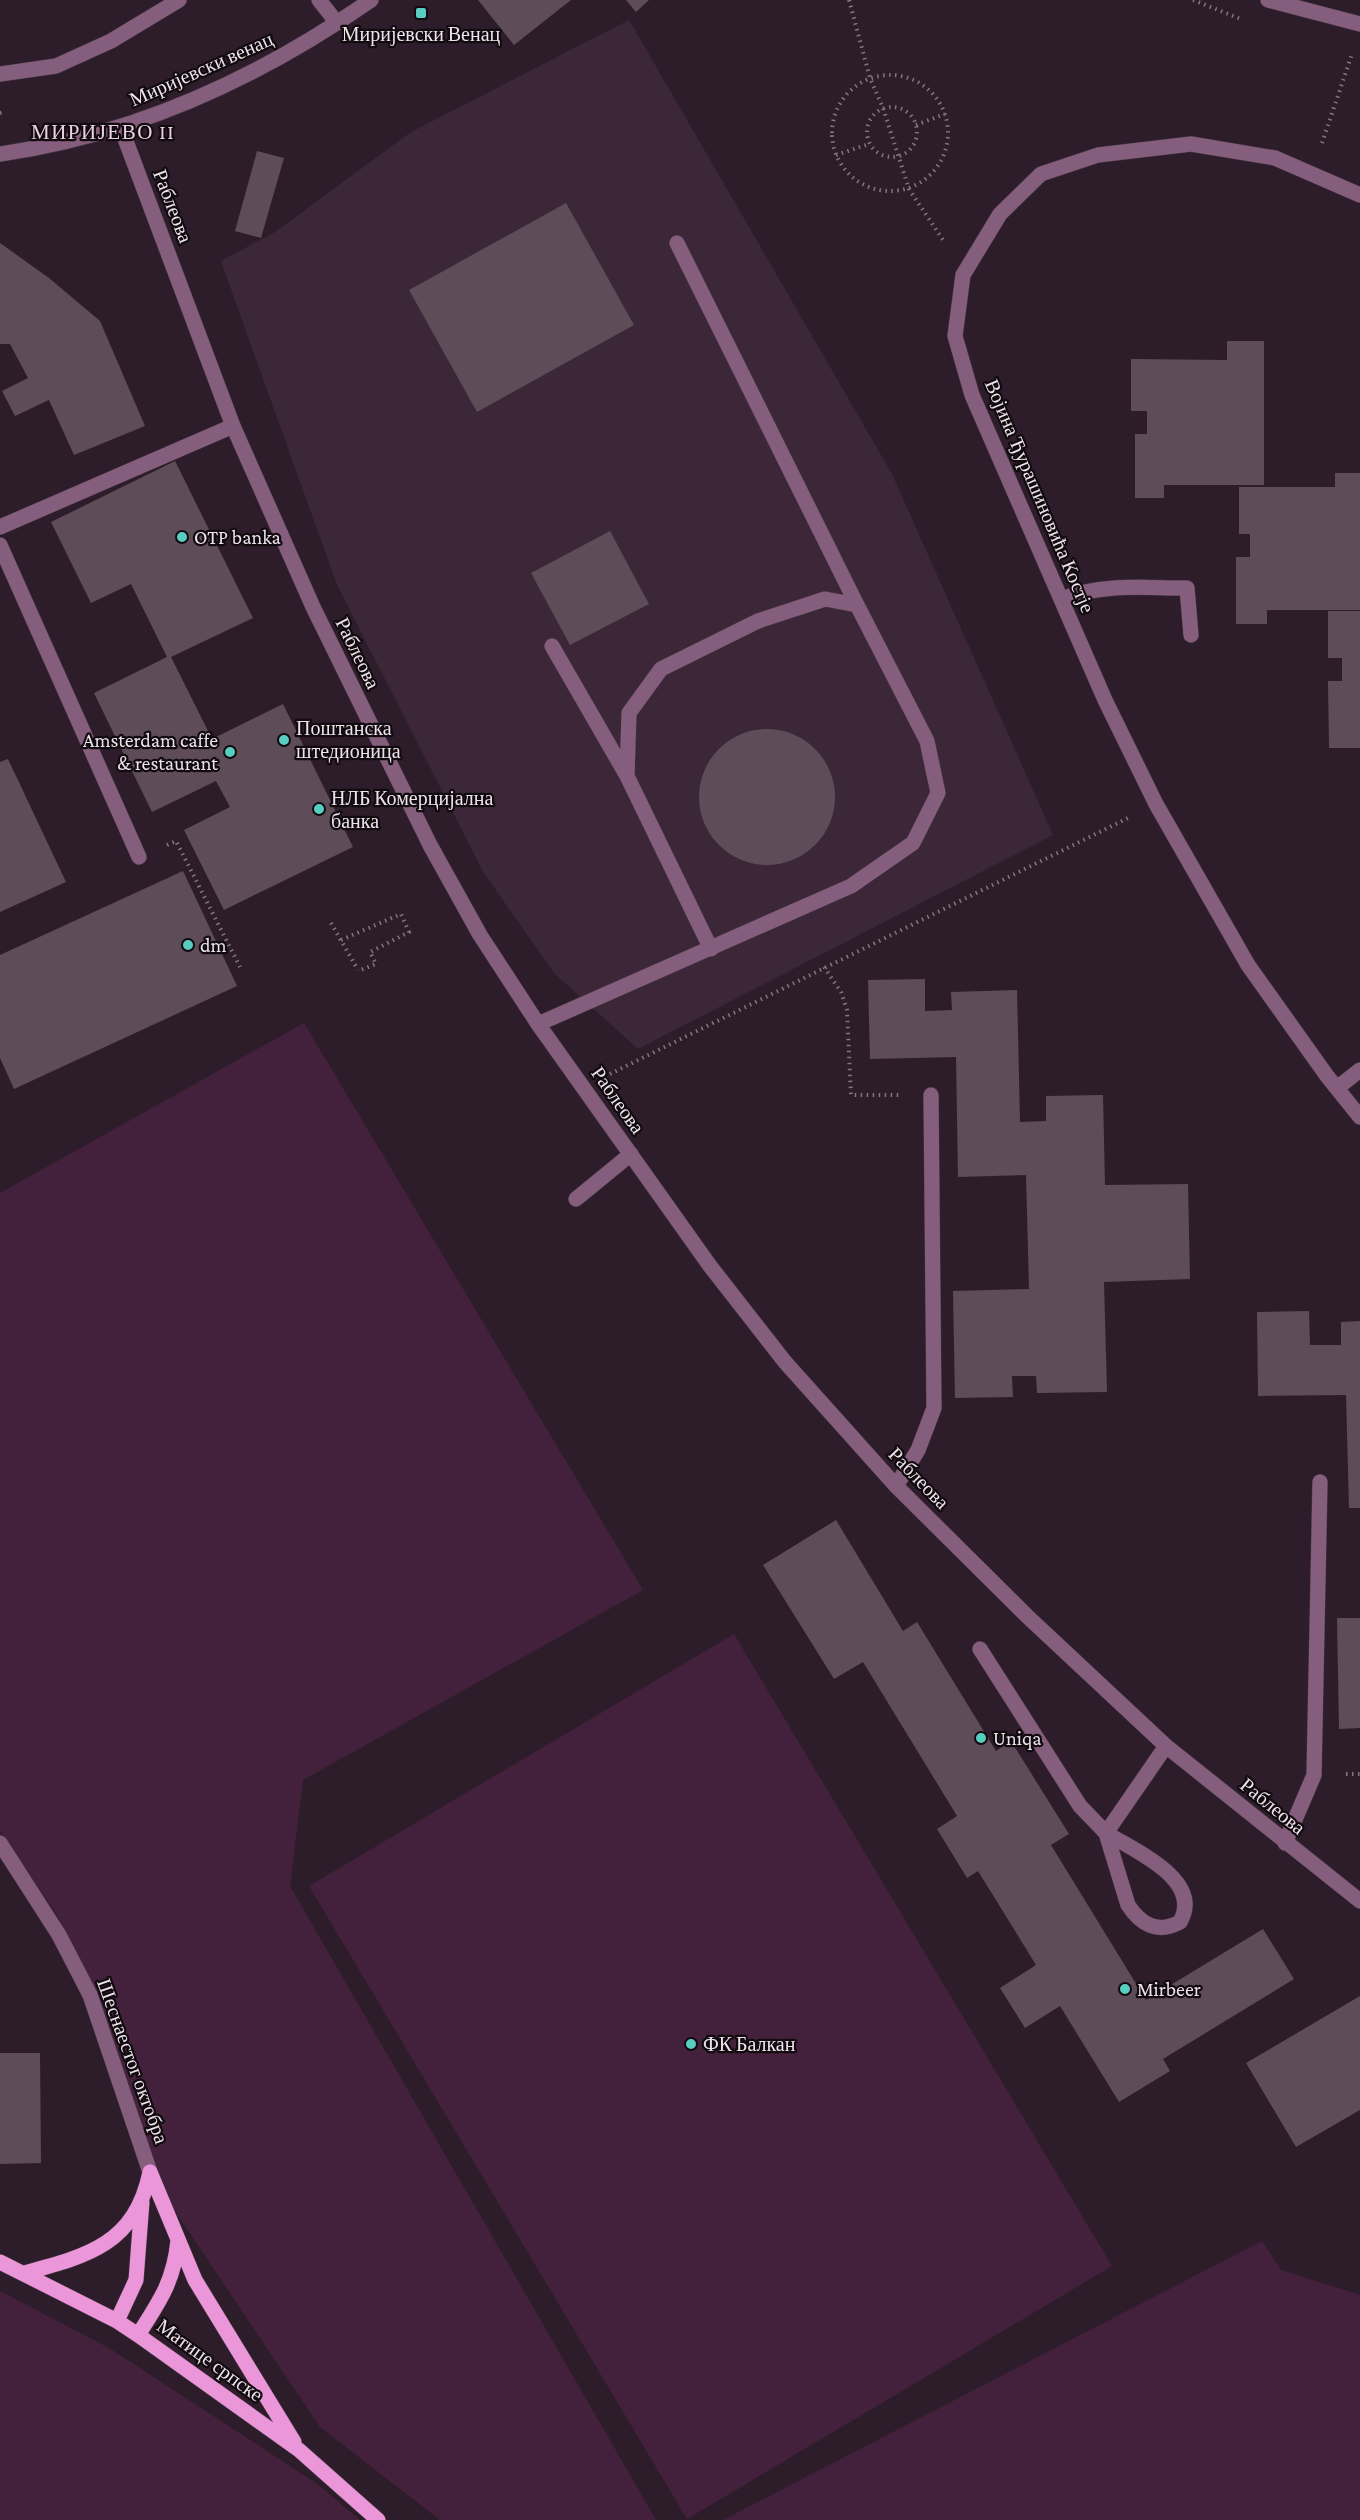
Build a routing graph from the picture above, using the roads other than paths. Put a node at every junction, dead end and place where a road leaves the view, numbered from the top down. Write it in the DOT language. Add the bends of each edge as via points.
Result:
graph roads {
  1 [pos="179,0"];
  2 [pos="319,0"];
  3 [pos="371,0"];
  4 [pos="1268,0"];
  5 [pos="337,23"];
  6 [pos="1360,24"];
  7 [pos="0,74"];
  8 [pos="121,128"];
  9 [pos="0,154"];
  10 [pos="1360,195"];
  11 [pos="677,243"];
  12 [pos="232,426"];
  13 [pos="0,527"];
  14 [pos="0,545"];
  15 [pos="1062,599"];
  16 [pos="857,605"];
  17 [pos="1191,635"];
  18 [pos="552,646"];
  19 [pos="627,776"];
  20 [pos="139,857"];
  21 [pos="711,949"];
  22 [pos="538,1024"];
  23 [pos="1360,1070"];
  24 [pos="1337,1088"];
  25 [pos="931,1095"];
  26 [pos="1360,1117"];
  27 [pos="631,1154"];
  28 [pos="576,1199"];
  29 [pos="1320,1482"];
  30 [pos="896,1486"];
  31 [pos="981,1649"];
  32 [pos="1166,1746"];
  33 [pos="1106,1833"];
  34 [pos="0,1843"];
  35 [pos="1285,1843"];
  36 [pos="1360,1901"];
  37 [pos="150,2172"];
  38 [pos="142,2202"];
  39 [pos="178,2237"];
  40 [pos="0,2262"];
  41 [pos="24,2273"];
  42 [pos="117,2321"];
  43 [pos="138,2335"];
  44 [pos="299,2450"];
  45 [pos="378,2520"];
  1 -- 7 [label="street" via="111,41 56,66"];
  2 -- 5 [label="street"];
  3 -- 5 [label="street, Миријевски венац"];
  4 -- 6 [label="street"];
  5 -- 8 [label="street, Миријевски венац" via="232,82"];
  8 -- 9 [label="street, Миријевски венац"];
  8 -- 12 [label="street, Раблеова"];
  10 -- 15 [label="street, Војина Ђурашиновића Костје" via="1275,158 1191,144 1098,155 1041,174 1000,214 963,274 955,336 972,395"];
  11 -- 16 [label="street"];
  12 -- 13 [label="street"];
  12 -- 22 [label="street, Раблеова" via="312,607 430,845 480,935"];
  14 -- 20 [label="street"];
  15 -- 17 [label="street" via="1084,590 1106,588 1187,588"];
  15 -- 24 [label="street, Војина Ђурашиновића Костје" via="1156,804 1248,965"];
  16 -- 19 [label="street" via="825,599 758,621 661,669 629,713"];
  16 -- 21 [label="street" via="927,741 938,793 914,843 860,880"];
  18 -- 19 [label="street"];
  19 -- 21 [label="street"];
  21 -- 22 [label="street"];
  22 -- 27 [label="street, Раблеова"];
  23 -- 24 [label="street"];
  24 -- 26 [label="street, Војина Ђурашиновића Костје"];
  25 -- 30 [label="street" via="934,1408 918,1450"];
  27 -- 28 [label="street"];
  27 -- 30 [label="street, Раблеова" via="710,1266 785,1362"];
  29 -- 35 [label="street" via="1314,1775"];
  30 -- 32 [label="street, Раблеова"];
  31 -- 33 [label="street" via="1080,1806"];
  32 -- 33 [label="street"];
  32 -- 35 [label="street, Раблеова"];
  33 -- 33 [label="street" via="1157,1864 1184,1890 1186,1905 1180,1922 1169,1928 1157,1928 1134,1914"];
  34 -- 37 [label="street, Шеснаестог октобра" via="59,1935 90,1995"];
  35 -- 36 [label="street, Раблеова"];
  37 -- 38 [label="main road"];
  37 -- 39 [label="main road"];
  38 -- 41 [label="main road" via="131,2220 106,2243"];
  38 -- 42 [label="main road" via="136,2280"];
  39 -- 43 [label="main road" via="176,2264 167,2292"];
  39 -- 44 [label="main road" via="195,2280"];
  40 -- 41 [label="main road, Матице српске"];
  41 -- 42 [label="main road, Матице српске"];
  42 -- 43 [label="main road, Матице српске"];
  43 -- 44 [label="main road, Матице српске"];
  44 -- 45 [label="main road, Матице српске"];
}
